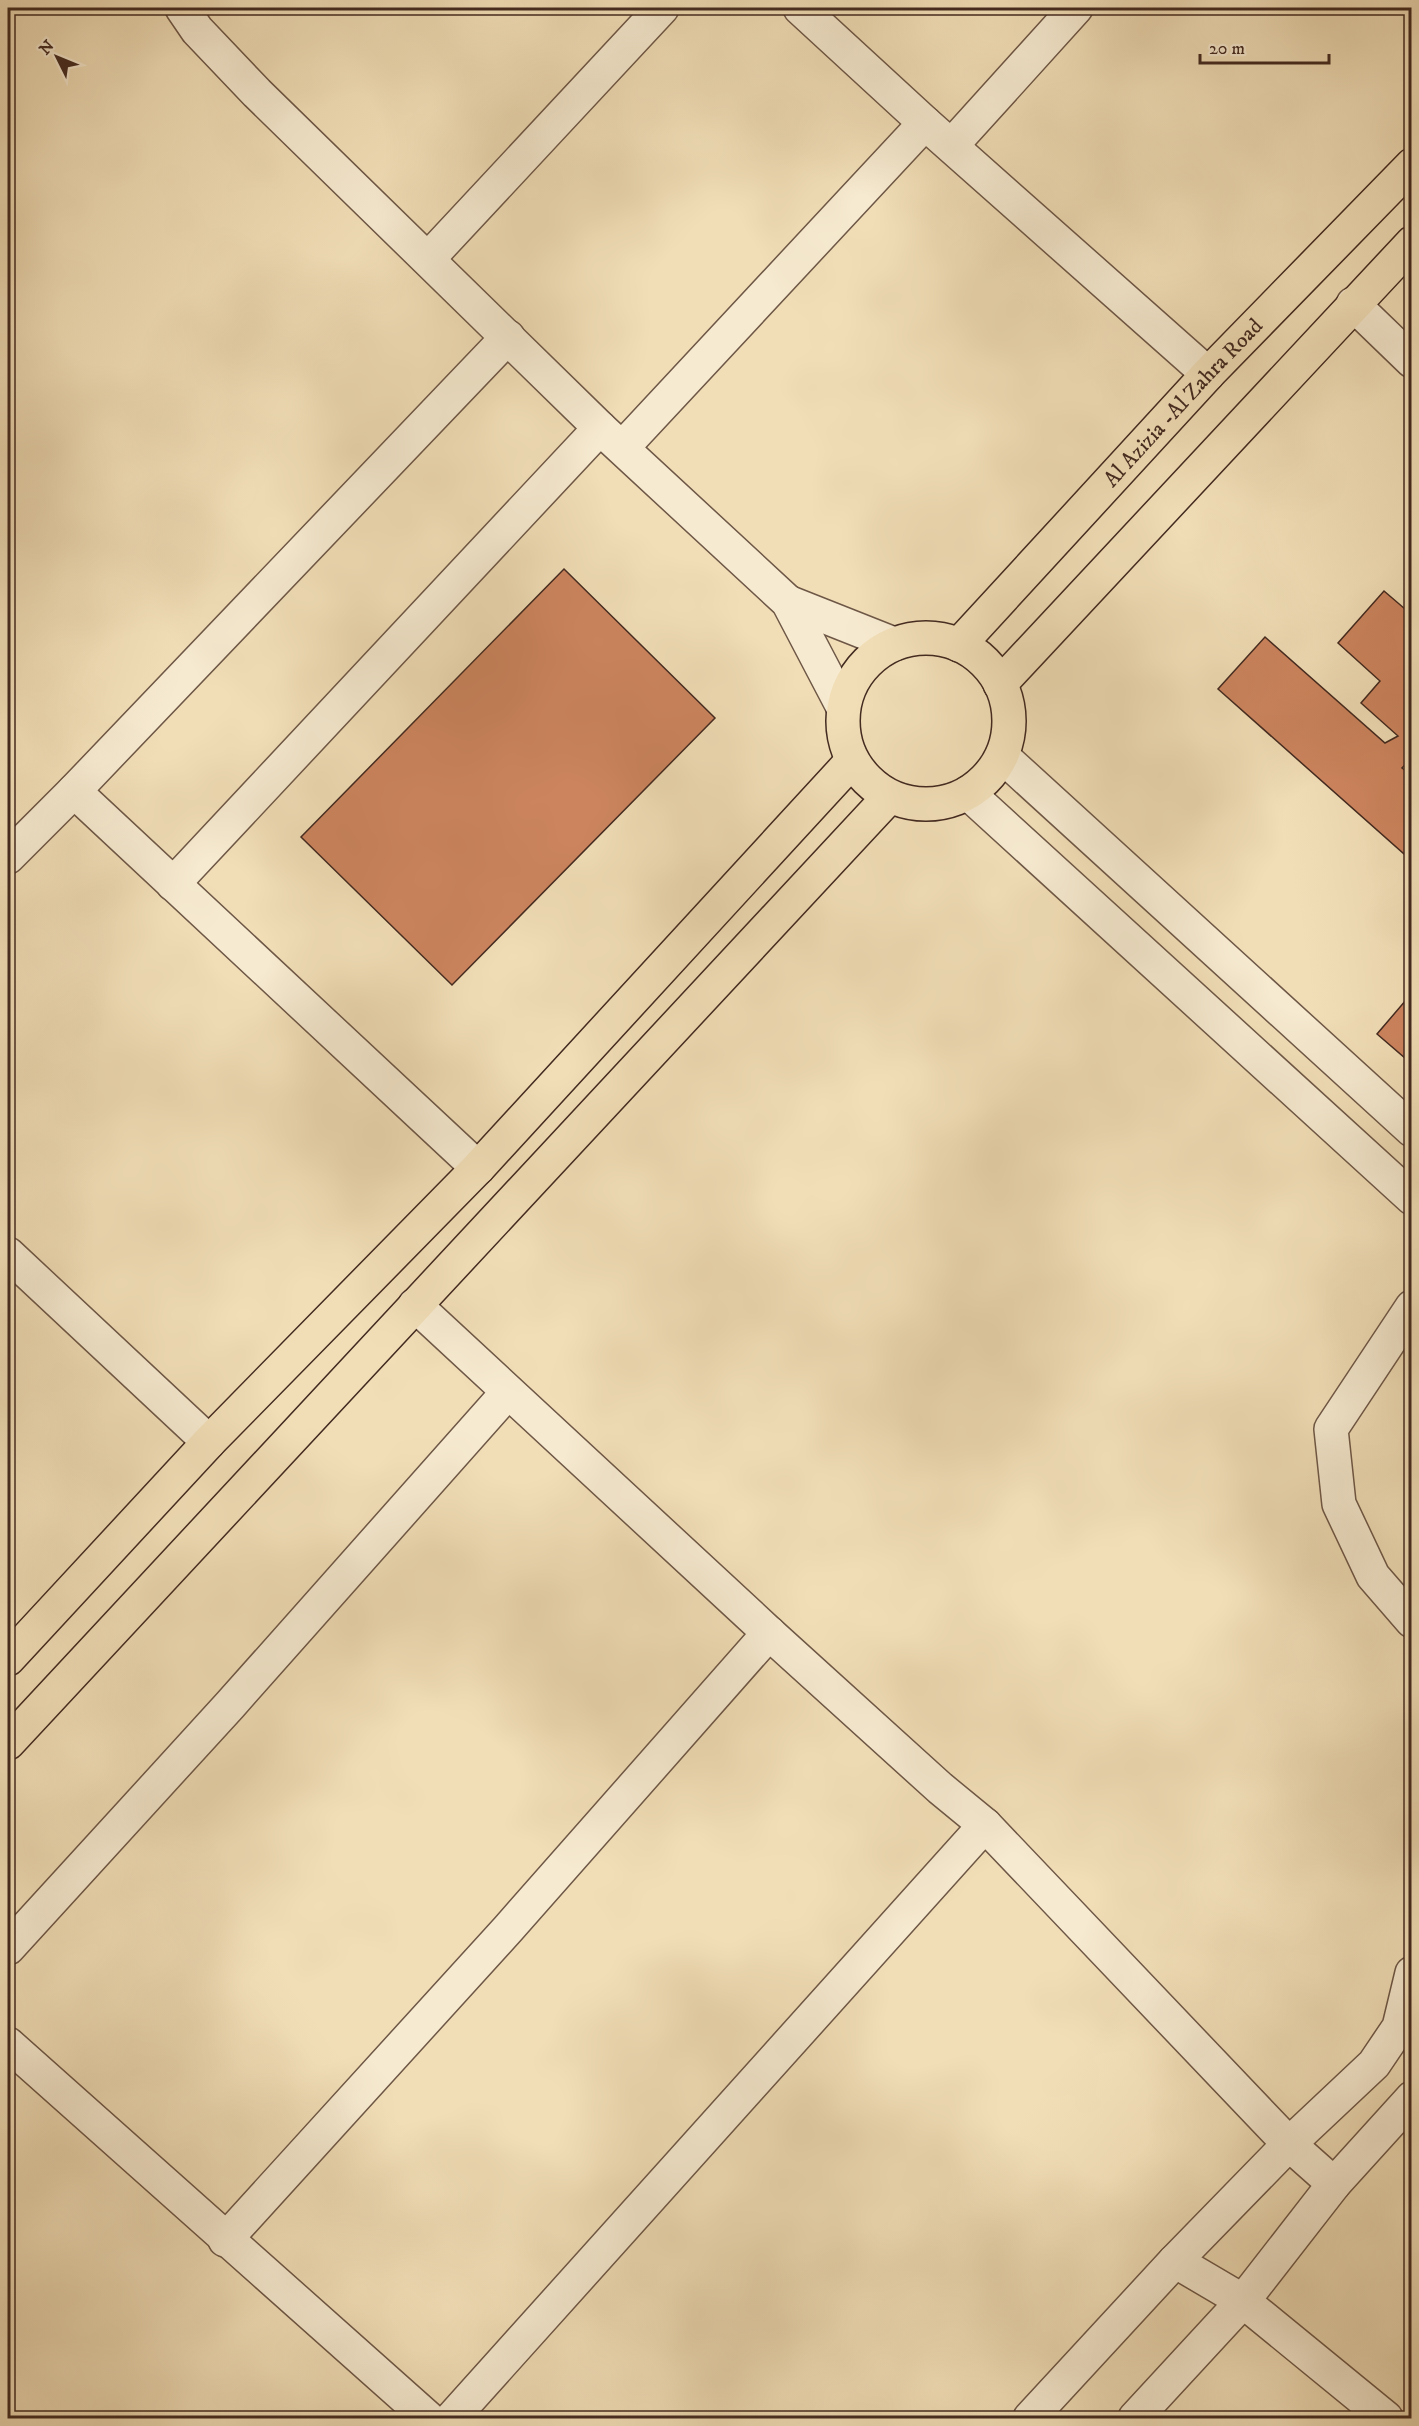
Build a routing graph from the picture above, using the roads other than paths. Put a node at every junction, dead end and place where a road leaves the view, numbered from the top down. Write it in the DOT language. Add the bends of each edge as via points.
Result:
graph roads {
  1 [pos="182,8"];
  2 [pos="662,8"];
  3 [pos="800,8"];
  4 [pos="1076,8"];
  5 [pos="925,123"];
  6 [pos="952,145"];
  7 [pos="1412,165"];
  8 [pos="1412,243"];
  9 [pos="428,259"];
  10 [pos="1353,304"];
  11 [pos="508,337"];
  12 [pos="1412,361"];
  13 [pos="1208,374"];
  14 [pos="611,437"];
  15 [pos="788,602"];
  16 [pos="894,644"];
  17 [pos="959,645"];
  18 [pos="1000,684"];
  19 [pos="843,707"];
  20 [pos="1002,756"];
  21 [pos="852,760"];
  22 [pos="74,791"];
  23 [pos="968,793"];
  24 [pos="889,797"];
  25 [pos="8,857"];
  26 [pos="173,884"];
  27 [pos="1412,1130"];
  28 [pos="478,1168"];
  29 [pos="1412,1198"];
  30 [pos="8,1254"];
  31 [pos="415,1305"];
  32 [pos="1412,1307"];
  33 [pos="508,1392"];
  34 [pos="209,1442"];
  35 [pos="1412,1621"];
  36 [pos="769,1633"];
  37 [pos="8,1659"];
  38 [pos="8,1743"];
  39 [pos="985,1825"];
  40 [pos="8,1948"];
  41 [pos="1412,1973"];
  42 [pos="1405,2023"];
  43 [pos="8,2044"];
  44 [pos="1412,2098"];
  45 [pos="1289,2144"];
  46 [pos="1334,2184"];
  47 [pos="225,2240"];
  48 [pos="1175,2261"];
  49 [pos="1243,2301"];
  50 [pos="428,2418"];
  51 [pos="452,2418"];
  52 [pos="1030,2418"];
  53 [pos="1135,2418"];
  54 [pos="1386,2418"];
  1 -- 9 [label="street" via="197,30 257,93"];
  2 -- 9 [label="street"];
  3 -- 5 [label="street"];
  4 -- 6 [label="street"];
  5 -- 6 [label="street"];
  5 -- 14 [label="street"];
  6 -- 13 [label="street"];
  7 -- 13 [label="main road, Al Azizia -Al Zahra Road"];
  8 -- 10 [label="main road"];
  9 -- 11 [label="street"];
  10 -- 12 [label="street"];
  10 -- 18 [label="main road"];
  11 -- 14 [label="street"];
  11 -- 22 [label="street"];
  13 -- 17 [label="main road, Al Azizia -Al Zahra Road"];
  14 -- 15 [label="street"];
  14 -- 26 [label="street"];
  15 -- 16 [label="street"];
  15 -- 19 [label="street"];
  16 -- 17 [label="main road" via="927,638"];
  16 -- 19 [label="main road" via="870,659 853,680"];
  17 -- 18 [label="main road" via="983,661"];
  18 -- 20 [label="main road" via="1009,720"];
  19 -- 21 [label="main road" via="843,734"];
  20 -- 23 [label="main road" via="988,777"];
  20 -- 27 [label="street"];
  21 -- 24 [label="main road" via="867,782"];
  21 -- 28 [label="main road"];
  22 -- 25 [label="street"];
  22 -- 26 [label="street"];
  23 -- 24 [label="main road" via="929,805"];
  23 -- 29 [label="street"];
  24 -- 31 [label="main road"];
  26 -- 28 [label="street"];
  28 -- 34 [label="main road"];
  30 -- 34 [label="street"];
  31 -- 33 [label="street"];
  31 -- 38 [label="main road"];
  32 -- 35 [label="street" via="1331,1429 1338,1504 1373,1576"];
  33 -- 36 [label="street"];
  33 -- 40 [label="street"];
  34 -- 37 [label="main road"];
  36 -- 39 [label="street"];
  36 -- 47 [label="street" via="516,1920"];
  39 -- 45 [label="street"];
  39 -- 51 [label="street"];
  41 -- 42 [label="street"];
  42 -- 45 [label="street" via="1374,2064"];
  43 -- 47 [label="street"];
  44 -- 46 [label="street"];
  45 -- 46 [label="street"];
  45 -- 48 [label="street"];
  46 -- 49 [label="street"];
  47 -- 50 [label="street"];
  48 -- 49 [label="street"];
  48 -- 52 [label="street"];
  49 -- 53 [label="street"];
  49 -- 54 [label="street"];
}
